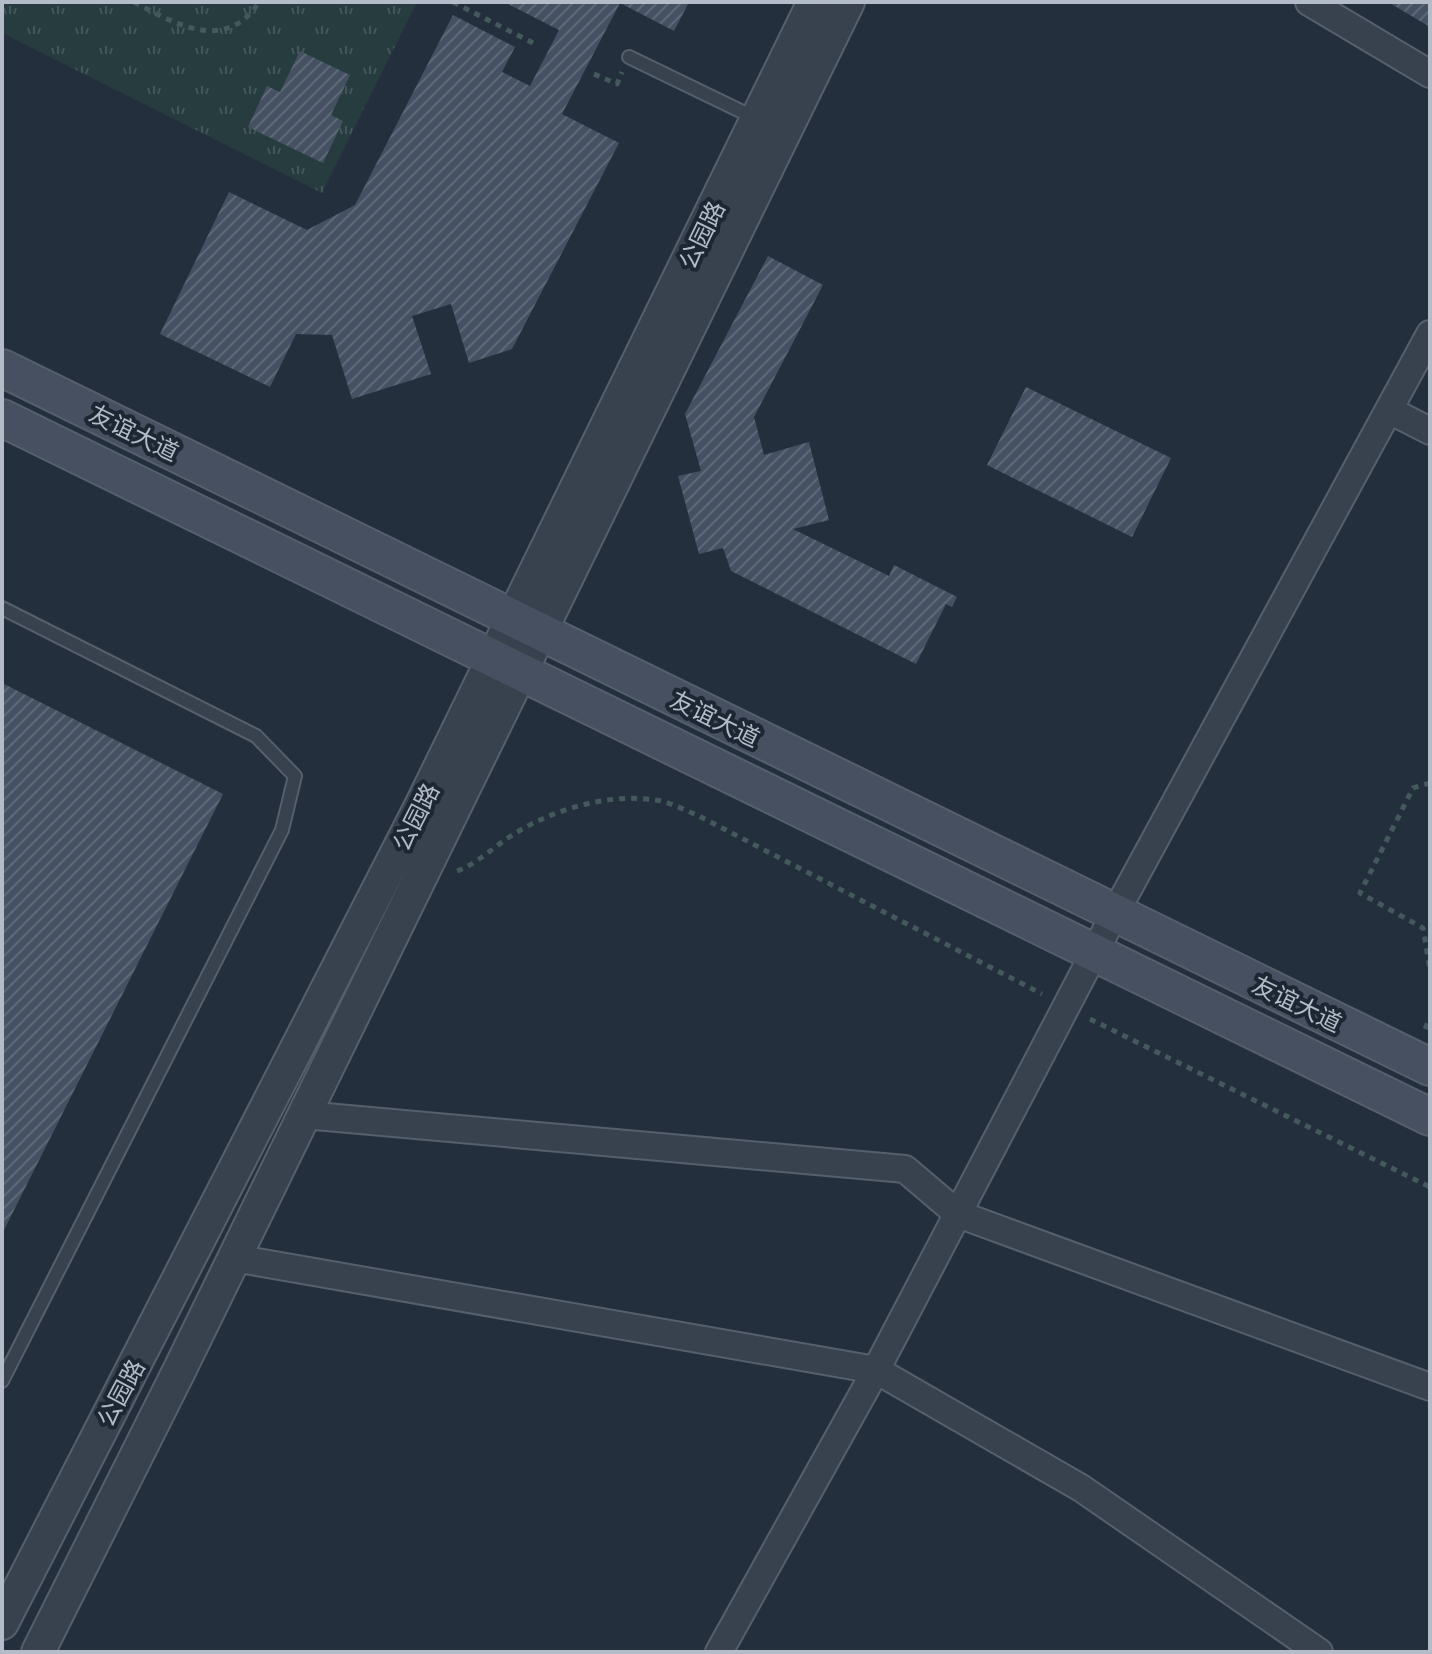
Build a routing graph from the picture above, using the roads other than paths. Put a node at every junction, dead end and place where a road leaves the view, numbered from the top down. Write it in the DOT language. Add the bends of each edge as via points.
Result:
graph roads {
  1 [pos="814,2"];
  2 [pos="848,2"];
  3 [pos="1309,2"];
  4 [pos="629,57"];
  5 [pos="1430,74"];
  6 [pos="758,120"];
  7 [pos="1430,334"];
  8 [pos="2,368"];
  9 [pos="1389,410"];
  10 [pos="2,418"];
  11 [pos="1430,431"];
  12 [pos="2,608"];
  13 [pos="526,626"];
  14 [pos="507,666"];
  15 [pos="1114,915"];
  16 [pos="1093,955"];
  17 [pos="1430,1067"];
  18 [pos="304,1115"];
  19 [pos="1430,1117"];
  20 [pos="958,1214"];
  21 [pos="234,1258"];
  22 [pos="876,1370"];
  23 [pos="2,1381"];
  24 [pos="1430,1387"];
  25 [pos="2,1623"];
  26 [pos="38,1652"];
  27 [pos="719,1652"];
  28 [pos="1319,1652"];
  1 -- 6 [label="street, 公园路"];
  2 -- 13 [label="street"];
  3 -- 5 [label="street"];
  4 -- 6 [label="lane"];
  6 -- 13 [label="street, 公园路"];
  7 -- 9 [label="street"];
  8 -- 13 [label="main road, 友谊大道"];
  9 -- 11 [label="street"];
  9 -- 15 [label="street"];
  10 -- 14 [label="main road, 友谊大道"];
  12 -- 23 [label="lane" via="256,736 295,776 282,830"];
  13 -- 14 [label="street, 公园路"];
  13 -- 15 [label="main road, 友谊大道"];
  14 -- 16 [label="main road, 友谊大道"];
  14 -- 18 [label="street"];
  14 -- 25 [label="street, 公园路"];
  15 -- 16 [label="street"];
  15 -- 17 [label="main road, 友谊大道"];
  16 -- 19 [label="main road, 友谊大道"];
  16 -- 20 [label="street"];
  18 -- 20 [label="street" via="905,1169"];
  18 -- 21 [label="street"];
  20 -- 22 [label="street"];
  20 -- 24 [label="street"];
  21 -- 22 [label="street"];
  21 -- 26 [label="street"];
  22 -- 27 [label="street"];
  22 -- 28 [label="street" via="1081,1488"];
}
